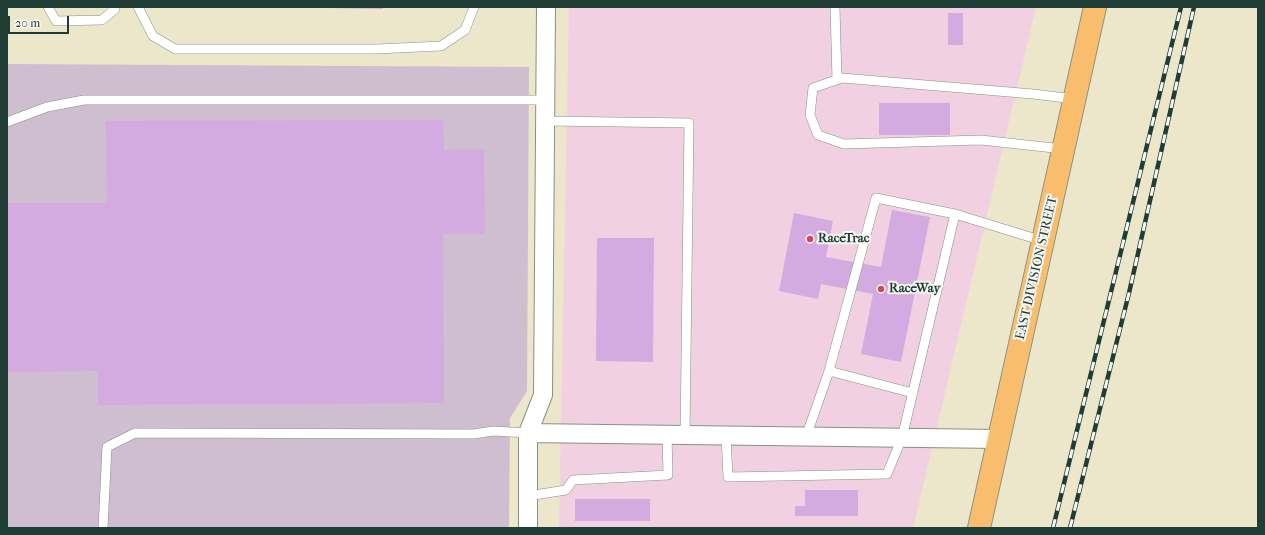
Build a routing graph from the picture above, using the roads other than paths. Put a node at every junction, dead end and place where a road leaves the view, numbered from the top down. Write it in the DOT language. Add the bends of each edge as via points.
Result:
graph roads {
  1 [pos="48,7"];
  2 [pos="115,7"];
  3 [pos="138,7"];
  4 [pos="474,7"];
  5 [pos="546,7"];
  6 [pos="835,7"];
  7 [pos="1095,7"];
  8 [pos="837,80"];
  9 [pos="1074,99"];
  10 [pos="545,100"];
  11 [pos="545,121"];
  12 [pos="7,122"];
  13 [pos="1063,149"];
  14 [pos="955,214"];
  15 [pos="1043,241"];
  16 [pos="829,371"];
  17 [pos="913,393"];
  18 [pos="528,433"];
  19 [pos="676,435"];
  20 [pos="726,436"];
  21 [pos="806,437"];
  22 [pos="902,438"];
  23 [pos="999,439"];
  24 [pos="528,496"];
  25 [pos="103,528"];
  26 [pos="528,528"];
  27 [pos="979,528"];
  1 -- 2 [label="lane" via="56,21 102,20"];
  3 -- 4 [label="lane" via="153,36 174,49 377,49 441,46 465,30"];
  5 -- 10 [label="street"];
  6 -- 8 [label="lane"];
  7 -- 9 [label="main road, EAST DIVISION STREET"];
  8 -- 9 [label="lane" via="842,78"];
  8 -- 13 [label="lane" via="813,88 810,115 818,135 844,144 981,140"];
  9 -- 13 [label="main road, EAST DIVISION STREET"];
  10 -- 11 [label="street"];
  10 -- 12 [label="lane" via="84,100 46,108"];
  11 -- 18 [label="street" via="543,395"];
  11 -- 19 [label="lane" via="689,123"];
  13 -- 15 [label="main road, EAST DIVISION STREET"];
  14 -- 15 [label="lane"];
  14 -- 16 [label="lane" via="876,198"];
  14 -- 17 [label="lane"];
  15 -- 23 [label="main road, EAST DIVISION STREET"];
  16 -- 17 [label="lane"];
  16 -- 21 [label="lane"];
  17 -- 22 [label="lane"];
  18 -- 19 [label="street"];
  18 -- 24 [label="street"];
  18 -- 25 [label="lane" via="135,433 108,447"];
  19 -- 20 [label="street"];
  19 -- 24 [label="lane" via="668,475 573,480 566,490"];
  20 -- 21 [label="street"];
  20 -- 22 [label="lane" via="728,477 887,474"];
  21 -- 22 [label="street"];
  22 -- 23 [label="street"];
  23 -- 27 [label="main road, EAST DIVISION STREET"];
  24 -- 26 [label="street"];
}
